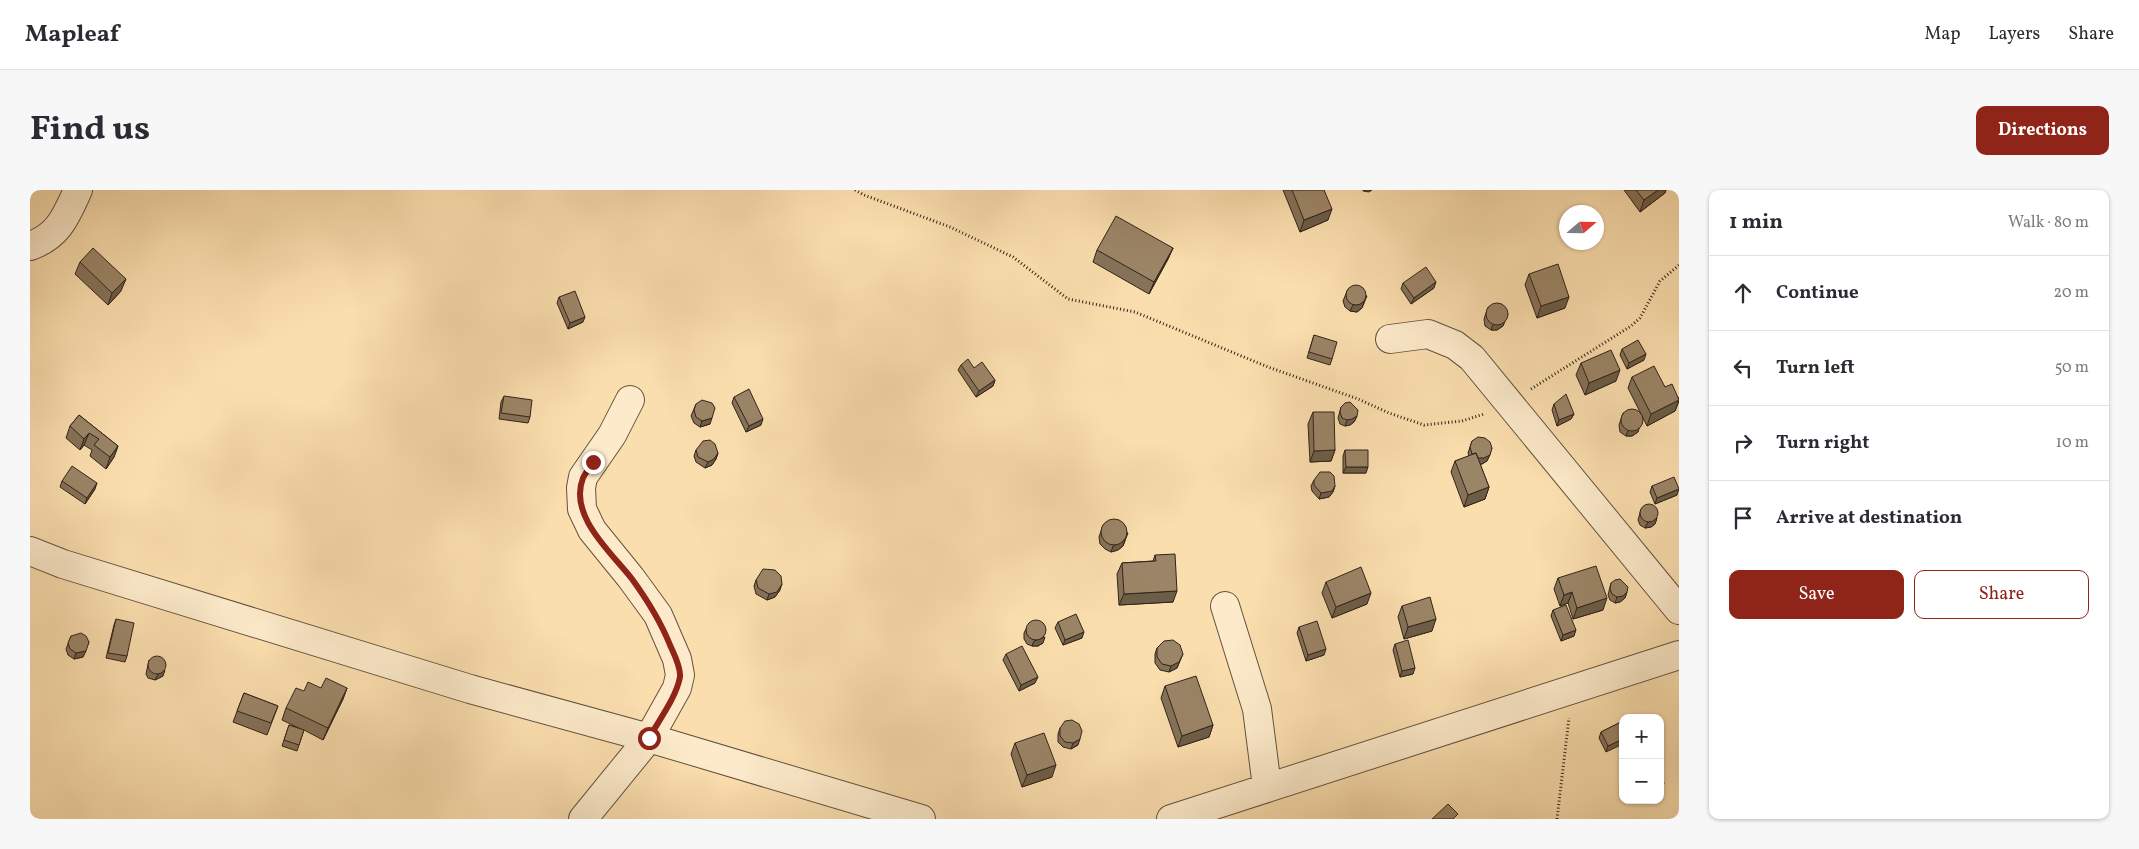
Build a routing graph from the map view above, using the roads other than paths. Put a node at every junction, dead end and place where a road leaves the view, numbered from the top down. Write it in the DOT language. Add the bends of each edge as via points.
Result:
graph roads {
  1 [pos="78,190"];
  2 [pos="30,246"];
  3 [pos="1390,339"];
  4 [pos="630,400"];
  5 [pos="30,551"];
  6 [pos="1225,606"];
  7 [pos="1679,610"];
  8 [pos="1679,655"];
  9 [pos="649,738"];
  10 [pos="1268,787"];
  11 [pos="583,819"];
  12 [pos="921,819"];
  13 [pos="1171,819"];
  1 -- 2 [label="street" via="50,237"];
  3 -- 7 [label="street" via="1428,334 1455,345 1472,358"];
  4 -- 9 [label="street" via="612,435 583,478 582,509 592,530 658,615 676,659 680,675 677,688"];
  5 -- 9 [label="street" via="63,564 470,689"];
  6 -- 10 [label="street" via="1258,710"];
  8 -- 10 [label="street"];
  9 -- 11 [label="street"];
  9 -- 12 [label="street"];
  10 -- 13 [label="street"];
}
